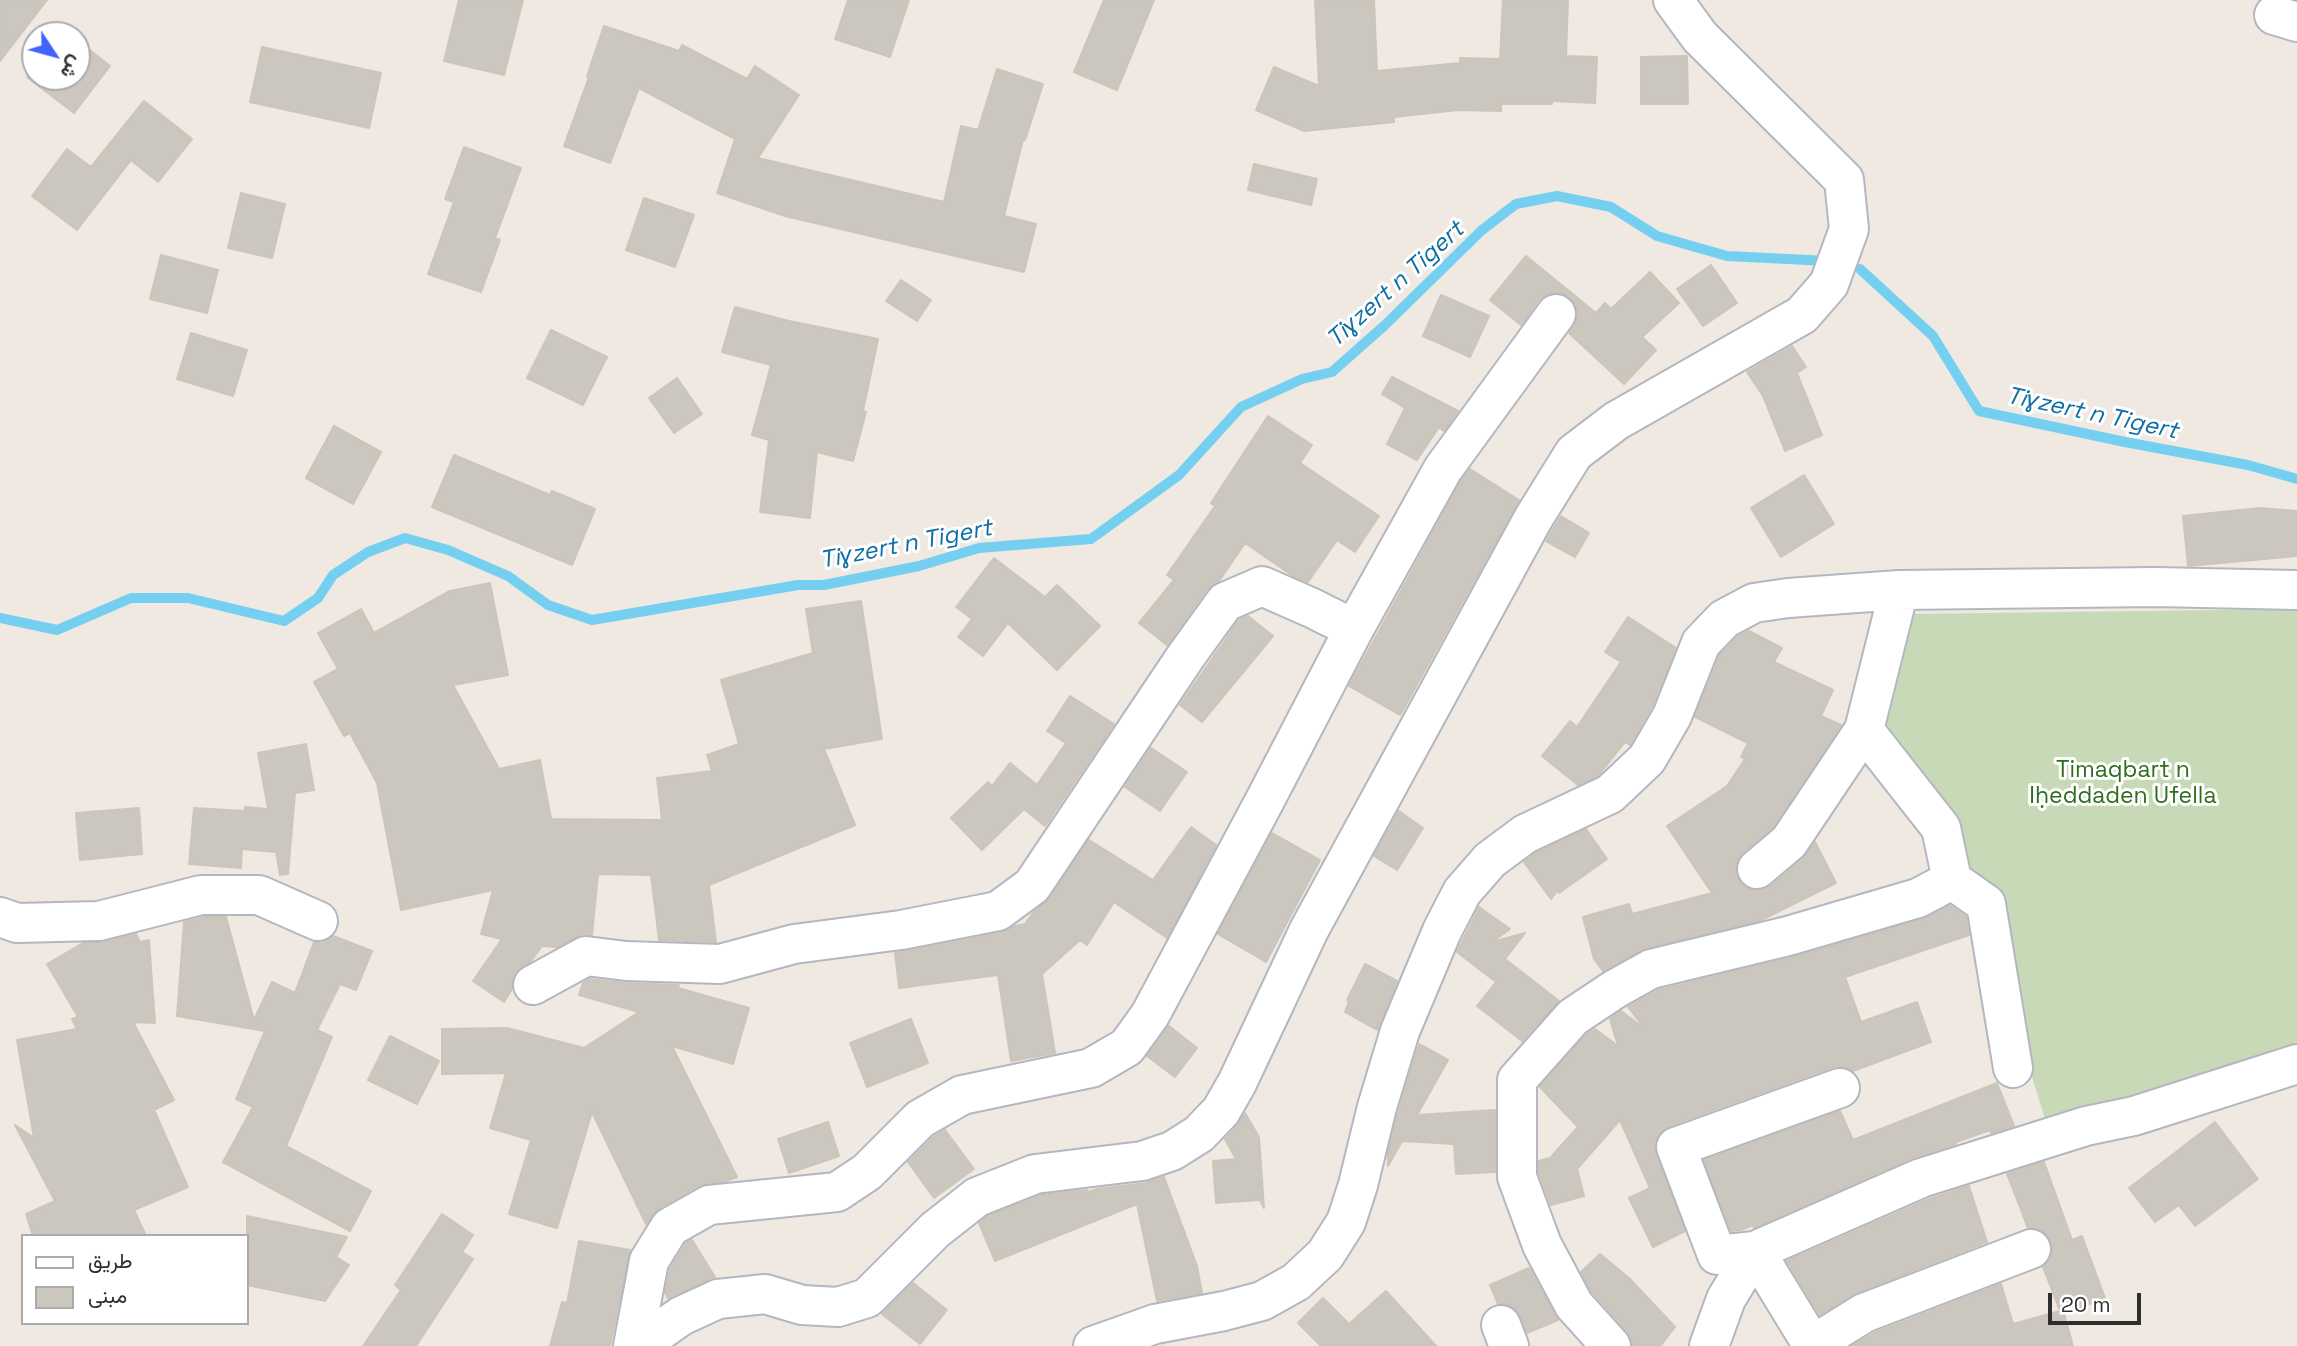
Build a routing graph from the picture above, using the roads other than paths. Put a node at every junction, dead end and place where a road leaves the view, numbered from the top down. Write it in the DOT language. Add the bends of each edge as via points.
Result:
graph roads {
  1 [pos="1672,0"];
  2 [pos="1556,314"];
  3 [pos="1899,590"];
  4 [pos="2297,590"];
  5 [pos="1354,629"];
  6 [pos="1864,730"];
  7 [pos="1757,869"];
  8 [pos="1952,880"];
  9 [pos="0,918"];
  10 [pos="318,921"];
  11 [pos="533,985"];
  12 [pos="2297,1064"];
  13 [pos="2013,1068"];
  14 [pos="1840,1088"];
  15 [pos="2031,1249"];
  16 [pos="1755,1251"];
  17 [pos="1812,1345"];
  18 [pos="636,1346"];
  19 [pos="1093,1346"];
  20 [pos="1611,1346"];
  21 [pos="1709,1346"];
  1 -- 18 [label="street" via="1700,37 1843,180 1849,229 1829,284 1802,314 1616,421 1574,453 1533,519 1309,930 1221,1111 1199,1134 1172,1152 1142,1161 1035,1174 977,1196 935,1230 867,1298 838,1307 802,1305 765,1294 718,1299 681,1316"];
  2 -- 5 [label="street" via="1443,469"];
  3 -- 4 [label="street"];
  3 -- 6 [label="street"];
  3 -- 19 [label="street" via="1754,603 1724,619 1701,643 1672,716 1647,759 1610,794 1525,834 1490,860 1462,892 1400,1031 1346,1222 1325,1255 1296,1282 1262,1301 1155,1325"];
  5 -- 11 [label="street" via="1262,586 1225,602 1032,886 998,911 794,944 720,964 586,956"];
  5 -- 18 [label="street" via="1156,1003 1127,1047 1091,1068 962,1095 920,1119 867,1172 837,1192 709,1205 670,1227 649,1261"];
  6 -- 7 [label="street" via="1789,842"];
  6 -- 8 [label="street" via="1941,828"];
  8 -- 13 [label="street" via="1986,904"];
  8 -- 20 [label="street" via="1918,898 1651,969 1573,1017 1517,1080 1517,1177 1542,1245 1574,1305"];
  9 -- 10 [label="street" via="17,923 99,921 201,895 259,895"];
  12 -- 16 [label="street" via="1921,1178"];
  14 -- 16 [label="street" via="1676,1147 1717,1255"];
  15 -- 17 [label="street" via="1864,1313"];
  16 -- 17 [label="street"];
  16 -- 21 [label="street" via="1726,1300"];
}
